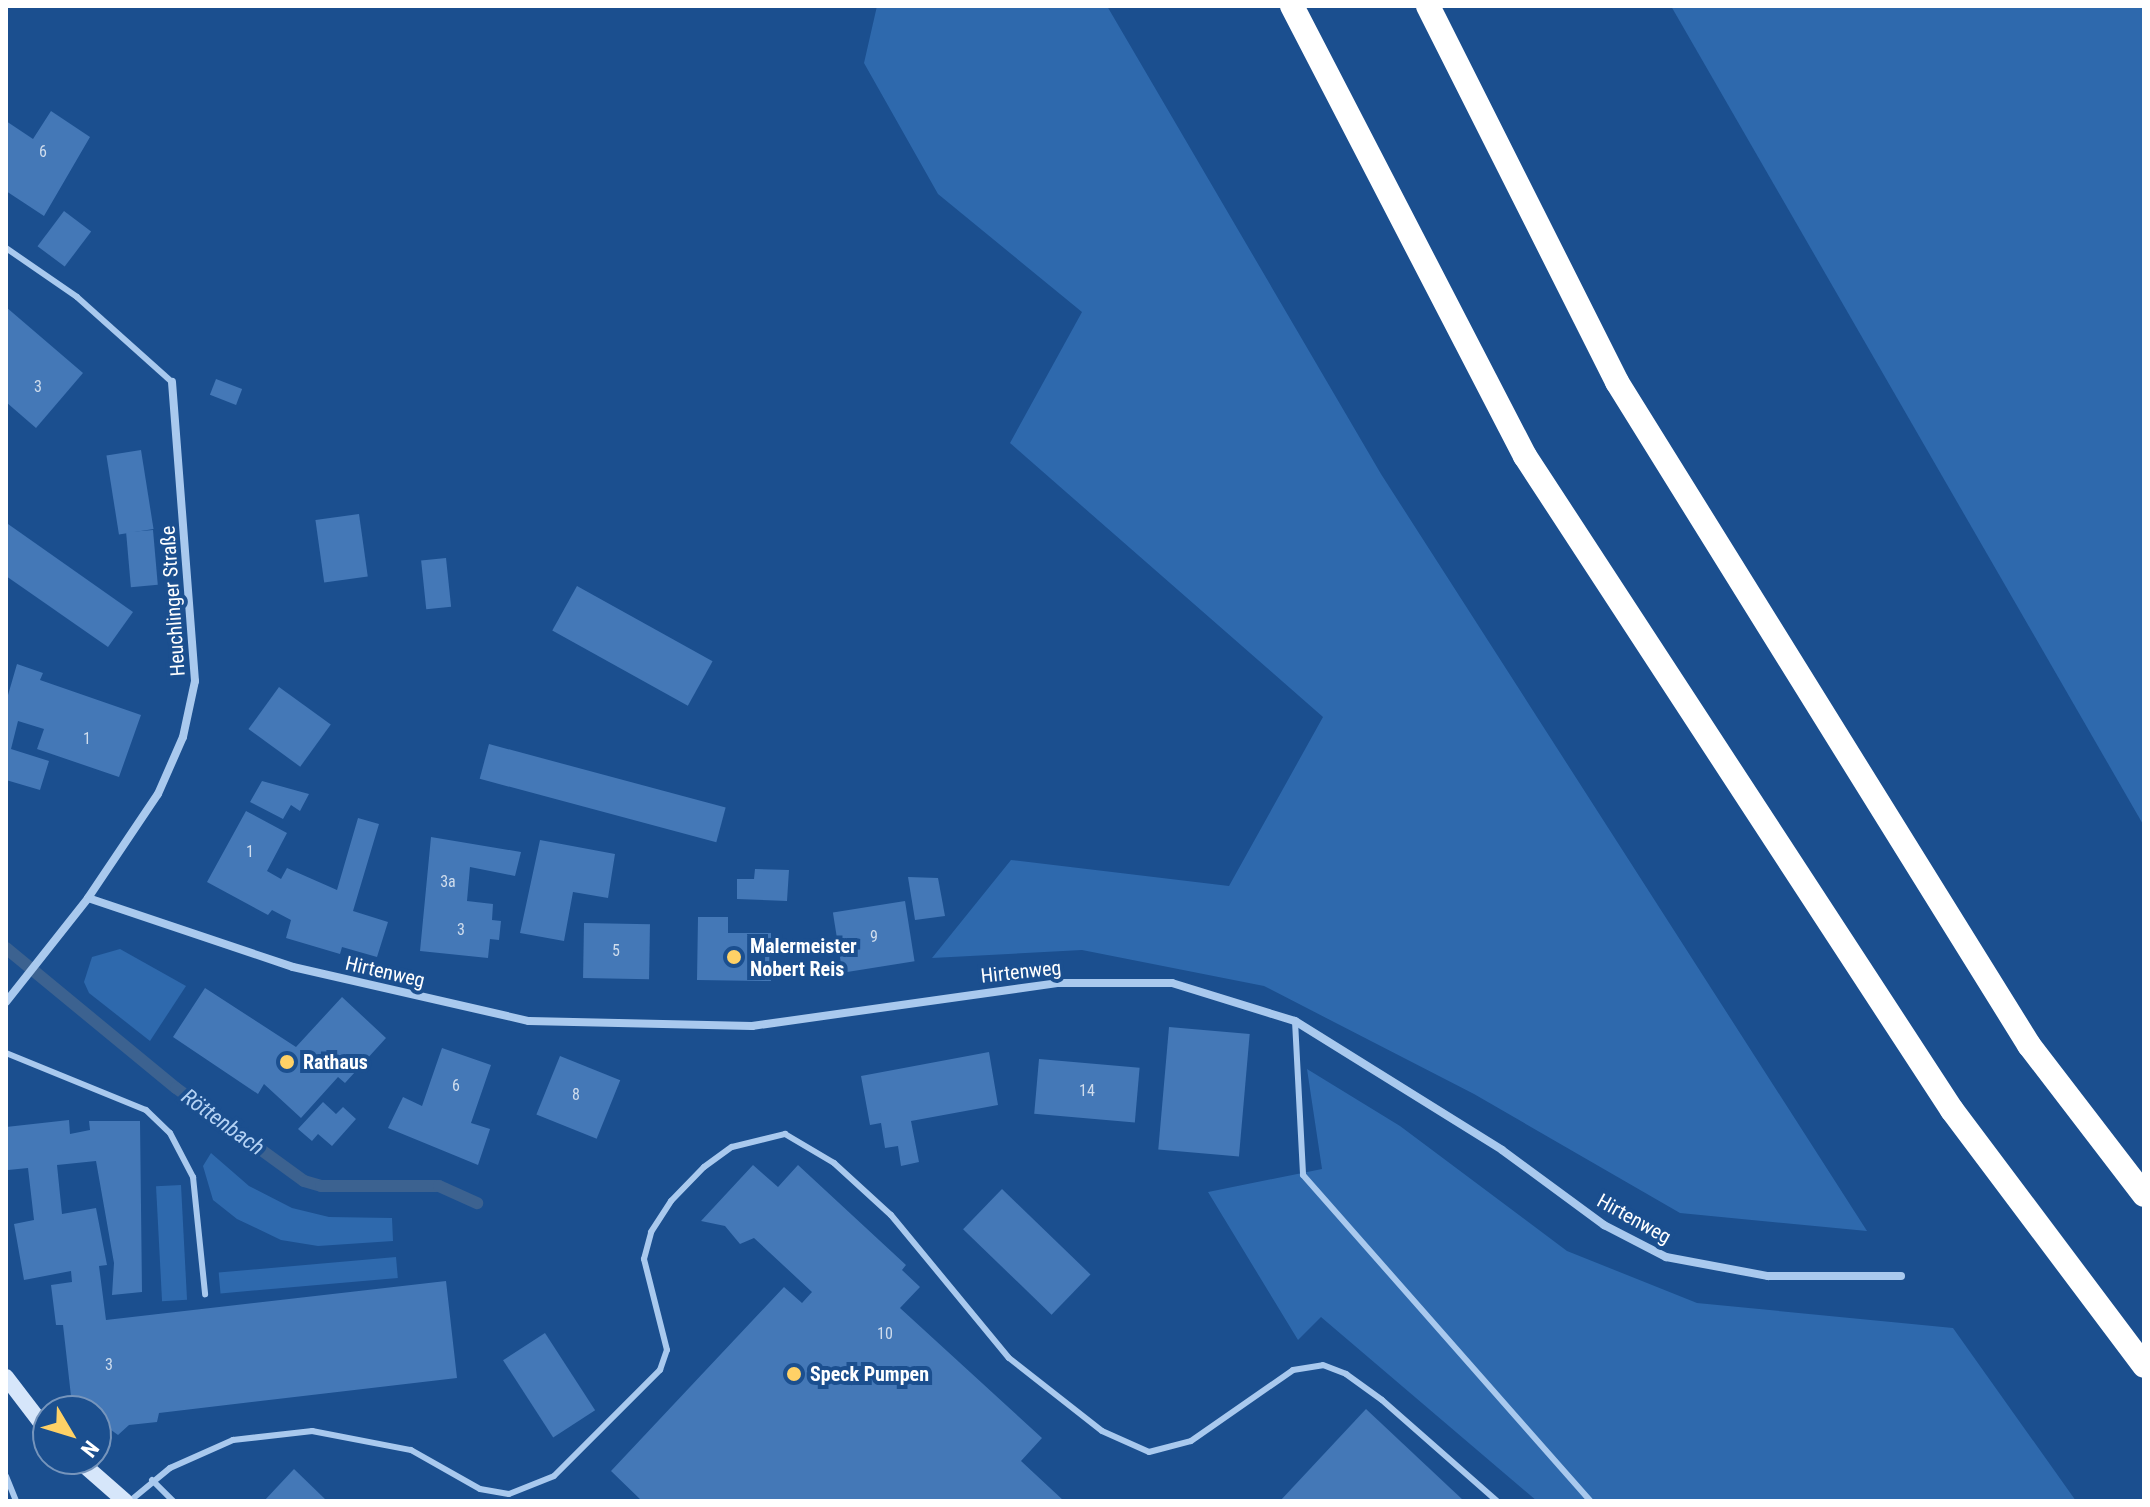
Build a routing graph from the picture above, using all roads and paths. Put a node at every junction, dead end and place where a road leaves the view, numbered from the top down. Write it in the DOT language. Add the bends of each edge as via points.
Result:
graph roads {
  1 [pos="1292,6"];
  2 [pos="1428,6"];
  3 [pos="6,248"];
  4 [pos="172,382"];
  5 [pos="88,898"];
  6 [pos="6,1002"];
  7 [pos="1295,1021"];
  8 [pos="6,1053"];
  9 [pos="2144,1195"];
  10 [pos="1901,1276"];
  11 [pos="205,1294"];
  12 [pos="2144,1366"];
  13 [pos="9,1388"];
  14 [pos="32,1414"];
  15 [pos="96,1475"];
  16 [pos="6,1476"];
  17 [pos="152,1480"];
  18 [pos="16,1501"];
  19 [pos="127,1501"];
  20 [pos="173,1501"];
  21 [pos="1497,1501"];
  22 [pos="1590,1501"];
  1 -- 12 [label="highway" via="1525,456 1952,1110"];
  2 -- 9 [label="highway" via="1617,382 2029,1045"];
  3 -- 4 [label="lane" via="77,297"];
  4 -- 5 [label="street, Heuchlinger Straße" via="195,681 183,737 158,794"];
  5 -- 6 [label="street, Heuchlinger Straße"];
  5 -- 7 [label="street, Hirtenweg" via="293,967 529,1021 752,1026 1059,983 1172,983"];
  7 -- 10 [label="street, Hirtenweg" via="1502,1150 1604,1225 1666,1257 1768,1276"];
  7 -- 22 [label="lane" via="1303,1175"];
  8 -- 11 [label="lane" via="146,1110 170,1133 193,1177"];
  13 -- 14 [label="main road"];
  15 -- 19 [label="main road"];
  16 -- 18 [label="lane"];
  17 -- 19 [label="lane"];
  17 -- 20 [label="lane"];
  17 -- 21 [label="lane" via="233,1440 312,1431 411,1450 480,1489 509,1494 554,1476 660,1370 667,1350 644,1259 651,1232 671,1201 732,1147 785,1134 834,1163 891,1215 1009,1358 1102,1431 1149,1452 1191,1441 1293,1370 1323,1365 1382,1400"];
}
